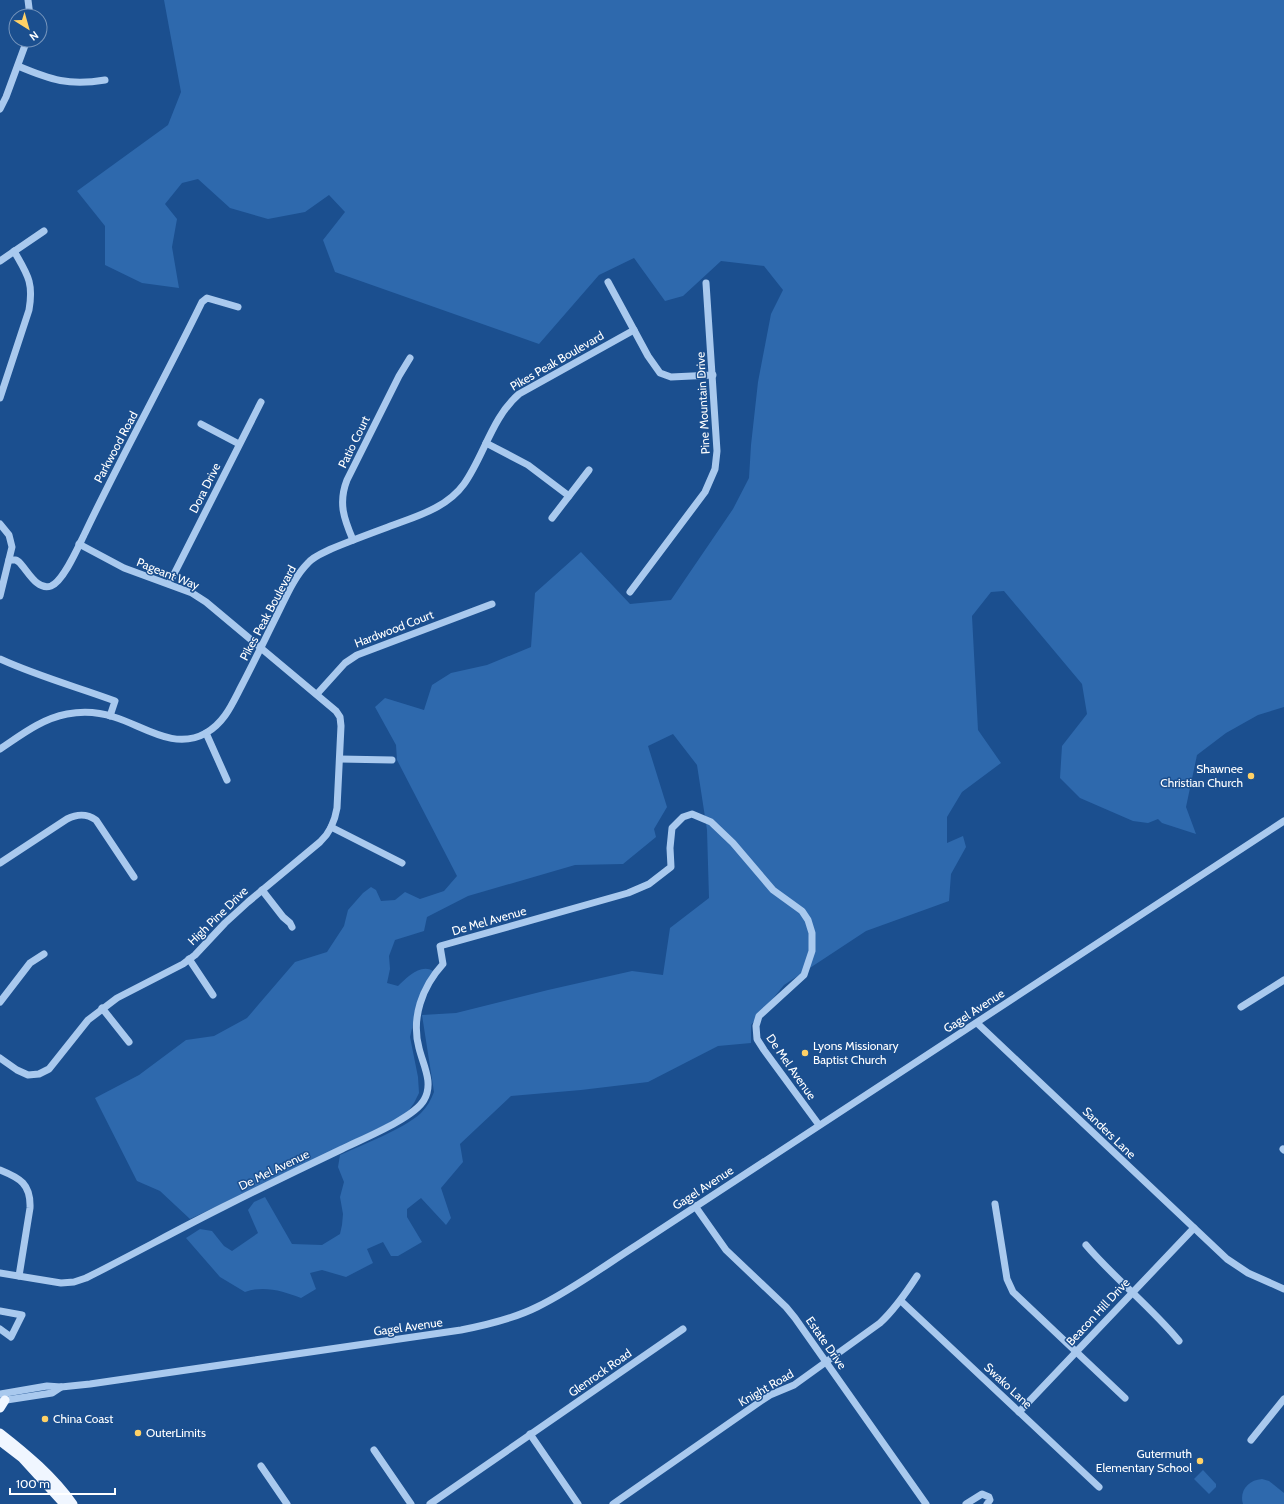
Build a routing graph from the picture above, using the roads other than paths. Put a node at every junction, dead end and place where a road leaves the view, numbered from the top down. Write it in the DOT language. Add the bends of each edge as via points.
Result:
graph roads {
  1 [pos="24,48"];
  2 [pos="18,66"];
  3 [pos="105,80"];
  4 [pos="0,109"];
  5 [pos="44,232"];
  6 [pos="14,251"];
  7 [pos="0,261"];
  8 [pos="608,282"];
  9 [pos="706,283"];
  10 [pos="238,307"];
  11 [pos="634,330"];
  12 [pos="410,358"];
  13 [pos="713,375"];
  14 [pos="0,398"];
  15 [pos="261,402"];
  16 [pos="201,424"];
  17 [pos="486,443"];
  18 [pos="239,444"];
  19 [pos="589,470"];
  20 [pos="569,496"];
  21 [pos="552,518"];
  22 [pos="0,524"];
  23 [pos="352,540"];
  24 [pos="79,544"];
  25 [pos="9,560"];
  26 [pos="169,584"];
  27 [pos="630,592"];
  28 [pos="0,596"];
  29 [pos="492,604"];
  30 [pos="261,648"];
  31 [pos="0,659"];
  32 [pos="317,694"];
  33 [pos="110,716"];
  34 [pos="206,733"];
  35 [pos="0,749"];
  36 [pos="340,759"];
  37 [pos="392,760"];
  38 [pos="227,780"];
  39 [pos="1284,821"];
  40 [pos="331,827"];
  41 [pos="0,863"];
  42 [pos="402,863"];
  43 [pos="134,877"];
  44 [pos="262,890"];
  45 [pos="292,927"];
  46 [pos="44,954"];
  47 [pos="189,959"];
  48 [pos="1284,980"];
  49 [pos="213,995"];
  50 [pos="0,1002"];
  51 [pos="102,1008"];
  52 [pos="1241,1008"];
  53 [pos="977,1023"];
  54 [pos="129,1042"];
  55 [pos="0,1058"];
  56 [pos="819,1125"];
  57 [pos="0,1170"];
  58 [pos="994,1204"];
  59 [pos="695,1206"];
  60 [pos="1194,1228"];
  61 [pos="1086,1246"];
  62 [pos="0,1273"];
  63 [pos="19,1276"];
  64 [pos="917,1276"];
  65 [pos="1284,1289"];
  66 [pos="1132,1293"];
  67 [pos="901,1301"];
  68 [pos="0,1311"];
  69 [pos="0,1329"];
  70 [pos="683,1329"];
  71 [pos="1179,1341"];
  72 [pos="1076,1352"];
  73 [pos="826,1362"];
  74 [pos="2,1398"];
  75 [pos="1125,1398"];
  76 [pos="1284,1398"];
  77 [pos="0,1408"];
  78 [pos="1019,1412"];
  79 [pos="0,1434"];
  80 [pos="530,1434"];
  81 [pos="1251,1440"];
  82 [pos="374,1450"];
  83 [pos="18,1451"];
  84 [pos="260,1466"];
  85 [pos="1099,1487"];
  86 [pos="64,1504"];
  87 [pos="73,1504"];
  88 [pos="287,1504"];
  89 [pos="411,1504"];
  90 [pos="430,1504"];
  91 [pos="578,1504"];
  92 [pos="613,1504"];
  93 [pos="926,1504"];
  94 [pos="966,1504"];
  95 [pos="987,1504"];
  1 -- 2 [label="street"];
  2 -- 3 [label="street" via="64,82"];
  2 -- 4 [label="street"];
  5 -- 6 [label="street"];
  6 -- 7 [label="street"];
  6 -- 14 [label="street" via="29,278 31,299"];
  8 -- 11 [label="street"];
  9 -- 13 [label="street, Pine Mountain Drive"];
  10 -- 24 [label="street, Parkwood Road" via="207,298 202,302"];
  11 -- 13 [label="street" via="660,373 671,378"];
  11 -- 17 [label="street, Pikes Peak Boulevard" via="519,394 508,405"];
  12 -- 23 [label="street, Patio Court" via="347,480 342,505"];
  13 -- 27 [label="street, Pine Mountain Drive" via="717,451 712,477 700,499"];
  15 -- 18 [label="street, Dora Drive"];
  16 -- 18 [label="street"];
  17 -- 20 [label="street" via="528,465"];
  17 -- 23 [label="street, Pikes Peak Boulevard" via="463,485 446,502 423,514"];
  18 -- 26 [label="street, Dora Drive"];
  19 -- 20 [label="street"];
  20 -- 21 [label="street"];
  22 -- 25 [label="street" via="11,541"];
  23 -- 30 [label="street, Pikes Peak Boulevard" via="320,554 308,563 298,576"];
  24 -- 25 [label="street, Parkwood Road" via="58,581 50,586 37,583 19,562"];
  24 -- 26 [label="street, Pageant Way" via="124,568"];
  25 -- 28 [label="street"];
  26 -- 30 [label="street, Pageant Way" via="206,602"];
  29 -- 32 [label="street, Hardwood Court" via="356,655 345,663"];
  30 -- 32 [label="street, Pageant Way"];
  30 -- 34 [label="street, Pikes Peak Boulevard" via="225,717"];
  31 -- 33 [label="street" via="115,701"];
  32 -- 36 [label="street, High Pine Drive" via="340,717"];
  33 -- 34 [label="street, Pikes Peak Boulevard" via="165,738 190,739"];
  33 -- 35 [label="street, Pikes Peak Boulevard" via="76,712 55,716"];
  34 -- 38 [label="street"];
  36 -- 37 [label="street"];
  36 -- 40 [label="street, High Pine Drive" via="336,816"];
  39 -- 53 [label="street, Gagel Avenue"];
  40 -- 42 [label="street"];
  40 -- 44 [label="street, High Pine Drive" via="320,842"];
  41 -- 43 [label="street" via="67,819 84,815 96,820"];
  44 -- 45 [label="street"];
  44 -- 47 [label="street, High Pine Drive"];
  46 -- 50 [label="street" via="30,963"];
  47 -- 49 [label="street"];
  47 -- 51 [label="street, High Pine Drive"];
  48 -- 52 [label="street"];
  51 -- 54 [label="street"];
  51 -- 55 [label="street, High Pine Drive" via="88,1020 54,1066 45,1072 34,1075 23,1073"];
  53 -- 56 [label="street, Gagel Avenue"];
  53 -- 60 [label="street, Sanders Lane"];
  56 -- 59 [label="street, Gagel Avenue"];
  56 -- 63 [label="street, De Mel Avenue" via="757,1039 756,1026 765,1010 804,975 812,951 812,933 808,920 802,911 773,890 733,843 711,822 692,814 684,817 672,828 671,868 649,884 628,893 440,946 442,964 425,990 416,1025 429,1088 425,1099 413,1111 86,1278 61,1283"];
  57 -- 63 [label="street" via="24,1183 30,1197"];
  58 -- 72 [label="street" via="1010,1288"];
  59 -- 73 [label="street, Estate Drive" via="726,1250 786,1307"];
  59 -- 74 [label="street, Gagel Avenue" via="548,1301 503,1321 410,1338 61,1387 52,1393"];
  60 -- 65 [label="street, Sanders Lane" via="1226,1259 1248,1273"];
  60 -- 66 [label="street, Beacon Hill Drive"];
  61 -- 66 [label="street"];
  62 -- 63 [label="street, De Mel Avenue"];
  64 -- 67 [label="street, Knight Road"];
  66 -- 71 [label="street"];
  66 -- 72 [label="street, Beacon Hill Drive"];
  67 -- 73 [label="street, Knight Road" via="880,1323"];
  67 -- 78 [label="street, Swako Lane"];
  68 -- 69 [label="street" via="22,1315 11,1337"];
  70 -- 80 [label="street, Glenrock Road"];
  72 -- 75 [label="street"];
  72 -- 78 [label="street, Beacon Hill Drive"];
  73 -- 92 [label="street, Knight Road" via="794,1385 761,1401"];
  73 -- 93 [label="street, Estate Drive"];
  74 -- 77 [label="main road"];
  76 -- 81 [label="street"];
  78 -- 85 [label="street, Swako Lane"];
  79 -- 83 [label="main road"];
  80 -- 90 [label="street, Glenrock Road"];
  80 -- 91 [label="street"];
  82 -- 89 [label="street"];
  83 -- 86 [label="main road"];
  83 -- 87 [label="main road" via="50,1476"];
  84 -- 88 [label="street"];
  94 -- 95 [label="street" via="982,1494 990,1500"];
}
